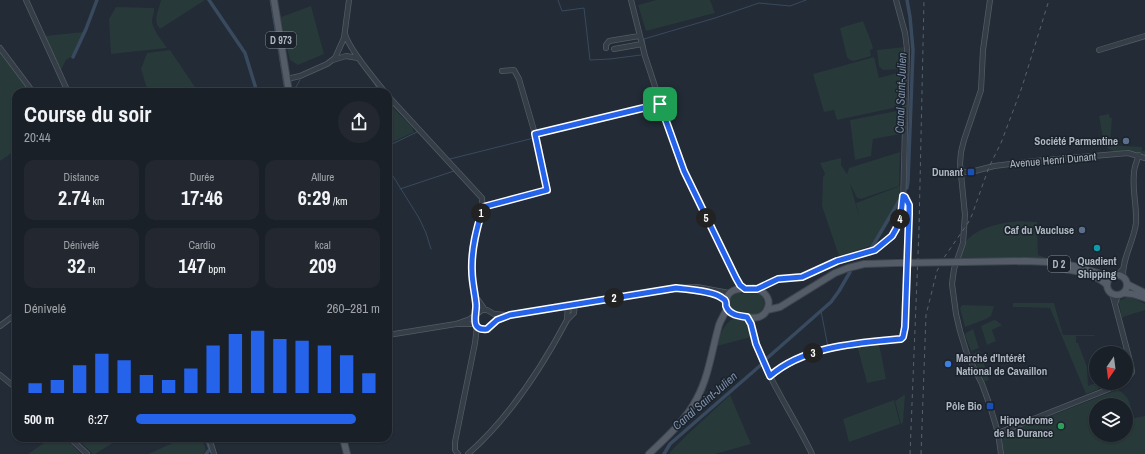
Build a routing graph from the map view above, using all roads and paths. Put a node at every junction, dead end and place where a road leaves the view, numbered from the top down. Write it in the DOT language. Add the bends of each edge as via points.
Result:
graph roads {
  1 [pos="26,0"];
  2 [pos="274,0"];
  3 [pos="349,0"];
  4 [pos="631,0"];
  5 [pos="896,0"];
  6 [pos="990,0"];
  7 [pos="345,34"];
  8 [pos="639,36"];
  9 [pos="1145,36"];
  10 [pos="642,44"];
  11 [pos="0,48"];
  12 [pos="606,48"];
  13 [pos="614,49"];
  14 [pos="1099,50"];
  15 [pos="359,58"];
  16 [pos="333,60"];
  17 [pos="502,71"];
  18 [pos="287,80"];
  19 [pos="30,88"];
  20 [pos="66,88"];
  21 [pos="288,88"];
  22 [pos="382,88"];
  23 [pos="392,100"];
  24 [pos="660,104"];
  25 [pos="535,134"];
  26 [pos="1138,156"];
  27 [pos="1145,158"];
  28 [pos="961,172"];
  29 [pos="903,196"];
  30 [pos="483,207"];
  31 [pos="1005,262"];
  32 [pos="1117,276"];
  33 [pos="736,278"];
  34 [pos="770,283"];
  35 [pos="1127,284"];
  36 [pos="1107,285"];
  37 [pos="676,288"];
  38 [pos="745,289"];
  39 [pos="757,289"];
  40 [pos="732,292"];
  41 [pos="1145,293"];
  42 [pos="1118,294"];
  43 [pos="475,295"];
  44 [pos="766,295"];
  45 [pos="796,296"];
  46 [pos="1145,298"];
  47 [pos="726,301"];
  48 [pos="768,302"];
  49 [pos="575,304"];
  50 [pos="568,305"];
  51 [pos="727,308"];
  52 [pos="485,310"];
  53 [pos="767,310"];
  54 [pos="491,313"];
  55 [pos="475,315"];
  56 [pos="510,315"];
  57 [pos="733,315"];
  58 [pos="12,317"];
  59 [pos="747,317"];
  60 [pos="757,318"];
  61 [pos="567,320"];
  62 [pos="493,323"];
  63 [pos="456,324"];
  64 [pos="0,326"];
  65 [pos="476,326"];
  66 [pos="719,328"];
  67 [pos="753,328"];
  68 [pos="484,329"];
  69 [pos="392,334"];
  70 [pos="475,344"];
  71 [pos="1125,346"];
  72 [pos="0,375"];
  73 [pos="770,376"];
  74 [pos="12,385"];
  75 [pos="1105,390"];
  76 [pos="998,433"];
  77 [pos="74,442"];
  78 [pos="210,442"];
  79 [pos="344,442"];
  80 [pos="457,453"];
  81 [pos="87,454"];
  82 [pos="214,454"];
  83 [pos="347,454"];
  84 [pos="468,454"];
  85 [pos="649,454"];
  86 [pos="812,454"];
  87 [pos="1001,454"];
  1 -- 20 [label="street"];
  2 -- 18 [label="main road, D 973"];
  3 -- 7 [label="street"];
  4 -- 8 [label="street"];
  5 -- 29 [label="street" via="907,49"];
  6 -- 28 [label="street" via="981,90 961,152"];
  7 -- 15 [label="street"];
  7 -- 16 [label="street"];
  8 -- 10 [label="street"];
  8 -- 12 [label="street" via="609,41"];
  9 -- 14 [label="street"];
  10 -- 13 [label="street"];
  10 -- 24 [label="street"];
  11 -- 19 [label="street"];
  15 -- 16 [label="street" via="346,56"];
  15 -- 22 [label="street"];
  16 -- 18 [label="street"];
  17 -- 25 [label="street" via="514,70 516,73"];
  18 -- 21 [label="main road, D 973"];
  23 -- 30 [label="street" via="482,198"];
  24 -- 25 [label="street"];
  24 -- 33 [label="street" via="684,171"];
  25 -- 30 [label="street" via="547,190"];
  26 -- 27 [label="street, Avenue Henri Dunant"];
  26 -- 28 [label="street, Avenue Henri Dunant" via="1128,153 1035,161"];
  26 -- 32 [label="street" via="1134,174 1136,224 1122,269"];
  28 -- 76 [label="street" via="965,215 963,243 952,284 956,314 964,343 982,384"];
  29 -- 34 [label="street" via="896,229 892,236 875,250 837,261 802,277 778,279"];
  29 -- 73 [label="street" via="909,205 903,337 812,353 786,364"];
  30 -- 43 [label="street" via="474,239 472,259"];
  31 -- 32 [label="main road, D 2" via="1049,262"];
  31 -- 36 [label="main road, D 2" via="1078,272 1100,279"];
  31 -- 45 [label="main road, D 2, bridge" via="864,264 835,273"];
  32 -- 35 [label="main road"];
  32 -- 36 [label="main road"];
  33 -- 38 [label="street"];
  33 -- 40 [label="street"];
  34 -- 39 [label="street"];
  34 -- 44 [label="street"];
  35 -- 41 [label="main road"];
  35 -- 42 [label="main road" via="1127,288"];
  36 -- 42 [label="main road" via="1109,290"];
  37 -- 40 [label="street" via="697,287"];
  37 -- 47 [label="street" via="718,295"];
  37 -- 49 [label="street"];
  38 -- 39 [label="main road"];
  38 -- 40 [label="main road"];
  39 -- 44 [label="main road"];
  40 -- 47 [label="main road"];
  42 -- 46 [label="main road" via="1134,294"];
  42 -- 71 [label="street" via="1114,304"];
  43 -- 52 [label="street"];
  43 -- 55 [label="street"];
  44 -- 48 [label="main road"];
  45 -- 48 [label="main road, D 2" via="779,304"];
  45 -- 53 [label="main road, D 2" via="780,307"];
  47 -- 51 [label="main road"];
  48 -- 53 [label="main road"];
  49 -- 50 [label="street"];
  49 -- 61 [label="street" via="574,313"];
  50 -- 56 [label="street"];
  50 -- 61 [label="street"];
  51 -- 57 [label="main road"];
  51 -- 66 [label="main road"];
  52 -- 54 [label="street"];
  52 -- 55 [label="street"];
  53 -- 60 [label="main road"];
  54 -- 56 [label="street"];
  54 -- 62 [label="street"];
  55 -- 63 [label="street"];
  55 -- 65 [label="street"];
  56 -- 62 [label="street"];
  57 -- 59 [label="main road"];
  57 -- 66 [label="main road"];
  58 -- 64 [label="street"];
  59 -- 60 [label="main road"];
  59 -- 67 [label="street"];
  60 -- 67 [label="street"];
  61 -- 84 [label="street" via="547,358 516,402"];
  62 -- 68 [label="street"];
  63 -- 65 [label="street"];
  63 -- 69 [label="street"];
  65 -- 68 [label="street"];
  65 -- 70 [label="street"];
  66 -- 85 [label="main road" via="697,399 687,414"];
  67 -- 73 [label="street" via="756,344"];
  68 -- 70 [label="street"];
  70 -- 80 [label="street" via="457,433"];
  72 -- 74 [label="street"];
  73 -- 86 [label="street"];
  75 -- 76 [label="street"];
  76 -- 87 [label="street"];
  77 -- 81 [label="street"];
  78 -- 82 [label="street"];
  79 -- 83 [label="main road"];
}
